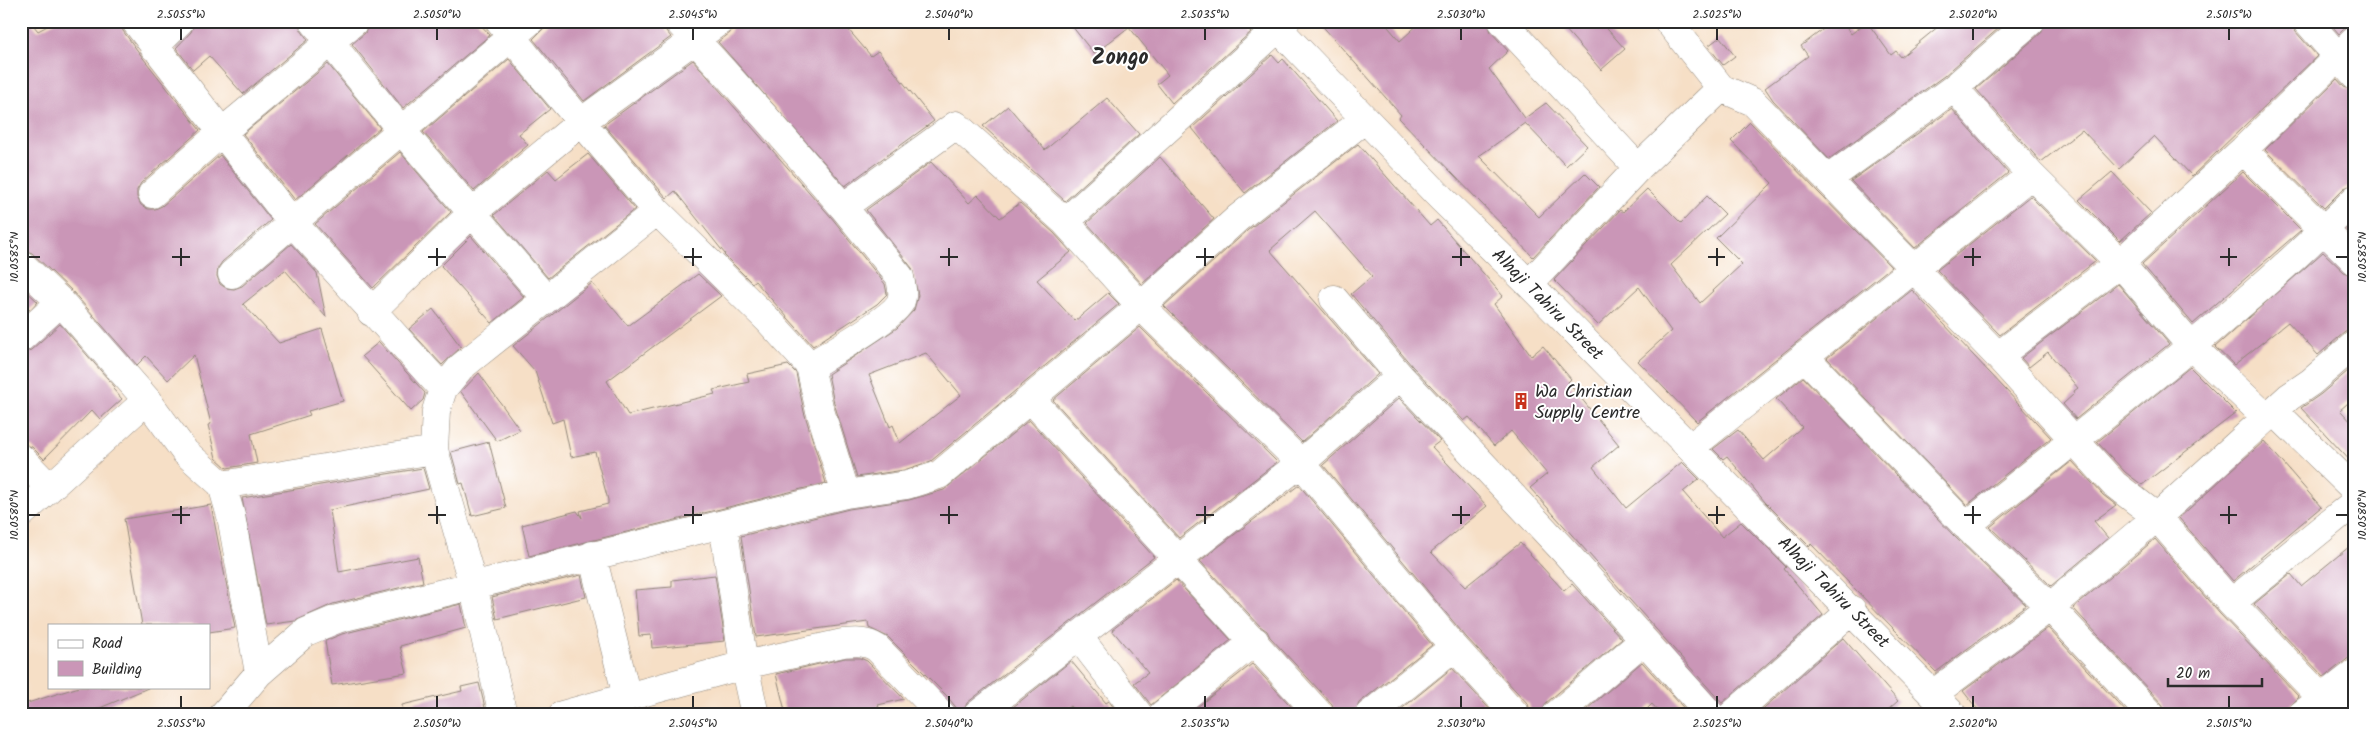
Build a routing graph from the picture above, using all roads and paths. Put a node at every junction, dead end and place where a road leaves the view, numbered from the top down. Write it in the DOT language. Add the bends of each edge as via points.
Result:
graph roads {
  1 [pos="135,21"];
  2 [pos="180,21"];
  3 [pos="313,21"];
  4 [pos="355,21"];
  5 [pos="720,21"];
  6 [pos="1502,21"];
  7 [pos="1668,21"];
  8 [pos="2032,21"];
  9 [pos="2307,21"];
  10 [pos="1278,24"];
  11 [pos="513,26"];
  12 [pos="686,31"];
  13 [pos="331,44"];
  14 [pos="154,47"];
  15 [pos="2349,58"];
  16 [pos="1721,88"];
  17 [pos="1954,88"];
  18 [pos="1364,119"];
  19 [pos="581,122"];
  20 [pos="401,130"];
  21 [pos="222,132"];
  22 [pos="2243,150"];
  23 [pos="1638,168"];
  24 [pos="2031,175"];
  25 [pos="1828,179"];
  26 [pos="152,194"];
  27 [pos="2355,199"];
  28 [pos="844,207"];
  29 [pos="657,211"];
  30 [pos="473,212"];
  31 [pos="292,222"];
  32 [pos="1065,222"];
  33 [pos="2323,231"];
  34 [pos="2355,261"];
  35 [pos="21,264"];
  36 [pos="2120,264"];
  37 [pos="1913,269"];
  38 [pos="232,274"];
  39 [pos="1529,284"];
  40 [pos="546,299"];
  41 [pos="1334,299"];
  42 [pos="61,302"];
  43 [pos="1141,306"];
  44 [pos="371,312"];
  45 [pos="21,338"];
  46 [pos="2355,344"];
  47 [pos="2191,346"];
  48 [pos="1804,356"];
  49 [pos="1998,356"];
  50 [pos="810,366"];
  51 [pos="1400,376"];
  52 [pos="443,389"];
  53 [pos="1031,399"];
  54 [pos="147,400"];
  55 [pos="2270,414"];
  56 [pos="2074,439"];
  57 [pos="1691,447"];
  58 [pos="434,450"];
  59 [pos="21,458"];
  60 [pos="1301,463"];
  61 [pos="222,484"];
  62 [pos="49,487"];
  63 [pos="2355,490"];
  64 [pos="846,494"];
  65 [pos="2355,502"];
  66 [pos="21,514"];
  67 [pos="2157,517"];
  68 [pos="723,524"];
  69 [pos="1966,526"];
  70 [pos="592,555"];
  71 [pos="1178,559"];
  72 [pos="473,585"];
  73 [pos="2231,603"];
  74 [pos="2050,608"];
  75 [pos="1852,610"];
  76 [pos="1078,636"];
  77 [pos="1643,640"];
  78 [pos="1254,641"];
  79 [pos="1454,647"];
  80 [pos="744,665"];
  81 [pos="259,672"];
  82 [pos="2355,672"];
  83 [pos="1933,694"];
  84 [pos="628,697"];
  85 [pos="2319,701"];
  86 [pos="223,715"];
  87 [pos="503,715"];
  88 [pos="562,715"];
  89 [pos="755,715"];
  90 [pos="942,715"];
  91 [pos="977,715"];
  92 [pos="1139,715"];
  93 [pos="1162,715"];
  94 [pos="1320,715"];
  95 [pos="1369,715"];
  96 [pos="1516,715"];
  97 [pos="1556,715"];
  98 [pos="1711,715"];
  99 [pos="1732,715"];
  100 [pos="1953,715"];
  101 [pos="2150,715"];
  102 [pos="2352,715"];
  1 -- 14 [label="street"];
  2 -- 14 [label="street"];
  3 -- 13 [label="street"];
  4 -- 13 [label="street"];
  5 -- 12 [label="street"];
  6 -- 23 [label="street"];
  7 -- 16 [label="street"];
  8 -- 17 [label="street"];
  9 -- 15 [label="street"];
  10 -- 18 [label="street, Alhaji Tahiru Street"];
  10 -- 32 [label="street"];
  11 -- 19 [label="street"];
  11 -- 20 [label="street"];
  12 -- 19 [label="street"];
  12 -- 28 [label="street"];
  13 -- 20 [label="street"];
  13 -- 21 [label="street"];
  14 -- 21 [label="street"];
  15 -- 22 [label="street"];
  16 -- 23 [label="street"];
  16 -- 25 [label="street" via="1753,102"];
  17 -- 24 [label="street"];
  17 -- 25 [label="street"];
  18 -- 39 [label="street, Alhaji Tahiru Street"];
  18 -- 43 [label="street" via="1238,218"];
  19 -- 29 [label="street"];
  19 -- 30 [label="street"];
  20 -- 30 [label="street"];
  20 -- 31 [label="street"];
  21 -- 26 [label="street"];
  21 -- 31 [label="street"];
  22 -- 33 [label="street"];
  22 -- 36 [label="street"];
  23 -- 39 [label="street"];
  24 -- 36 [label="street"];
  24 -- 37 [label="street"];
  25 -- 37 [label="street"];
  27 -- 33 [label="street"];
  28 -- 32 [label="street" via="956,125"];
  28 -- 50 [label="street" via="900,278 901,301 890,314"];
  29 -- 40 [label="street"];
  29 -- 50 [label="street"];
  30 -- 40 [label="street"];
  30 -- 44 [label="street"];
  31 -- 38 [label="street"];
  31 -- 44 [label="street"];
  32 -- 43 [label="street"];
  33 -- 34 [label="street"];
  33 -- 47 [label="street"];
  35 -- 42 [label="street"];
  36 -- 47 [label="street"];
  36 -- 49 [label="street"];
  37 -- 48 [label="street"];
  37 -- 49 [label="street"];
  39 -- 57 [label="street, Alhaji Tahiru Street"];
  40 -- 52 [label="street" via="461,367"];
  41 -- 51 [label="street"];
  42 -- 45 [label="street"];
  42 -- 54 [label="street"];
  43 -- 53 [label="street"];
  43 -- 60 [label="street"];
  44 -- 52 [label="street"];
  46 -- 55 [label="street"];
  47 -- 55 [label="street"];
  47 -- 56 [label="street"];
  48 -- 57 [label="street"];
  48 -- 69 [label="street"];
  49 -- 56 [label="street"];
  50 -- 64 [label="street"];
  51 -- 60 [label="street"];
  51 -- 77 [label="street"];
  52 -- 58 [label="street" via="436,411"];
  53 -- 64 [label="street" via="939,475 907,485"];
  53 -- 71 [label="street"];
  54 -- 61 [label="street" via="185,452"];
  54 -- 62 [label="street"];
  55 -- 63 [label="street"];
  55 -- 67 [label="street"];
  56 -- 67 [label="street" via="2114,484"];
  56 -- 69 [label="street"];
  57 -- 75 [label="street, Alhaji Tahiru Street"];
  58 -- 61 [label="street"];
  58 -- 72 [label="street"];
  59 -- 62 [label="street"];
  60 -- 71 [label="street"];
  60 -- 79 [label="street"];
  61 -- 81 [label="street" via="231,516"];
  62 -- 66 [label="street"];
  64 -- 68 [label="street"];
  65 -- 73 [label="street"];
  67 -- 73 [label="street"];
  67 -- 74 [label="street"];
  68 -- 70 [label="street"];
  68 -- 80 [label="street"];
  69 -- 74 [label="street"];
  70 -- 72 [label="street"];
  70 -- 84 [label="street"];
  71 -- 76 [label="street"];
  71 -- 78 [label="street"];
  72 -- 81 [label="street" via="337,619 306,632"];
  72 -- 87 [label="street"];
  73 -- 85 [label="street"];
  74 -- 83 [label="street"];
  74 -- 101 [label="street"];
  75 -- 83 [label="street, Alhaji Tahiru Street"];
  75 -- 99 [label="street"];
  76 -- 91 [label="street"];
  76 -- 92 [label="street"];
  77 -- 97 [label="street"];
  77 -- 98 [label="street"];
  78 -- 93 [label="street"];
  78 -- 94 [label="street"];
  79 -- 95 [label="street"];
  79 -- 96 [label="street"];
  80 -- 84 [label="street"];
  80 -- 89 [label="street"];
  80 -- 90 [label="street" via="844,643 868,643 877,648"];
  81 -- 86 [label="street"];
  82 -- 85 [label="street"];
  83 -- 100 [label="street, Alhaji Tahiru Street"];
  84 -- 88 [label="street"];
  85 -- 102 [label="street"];
}
